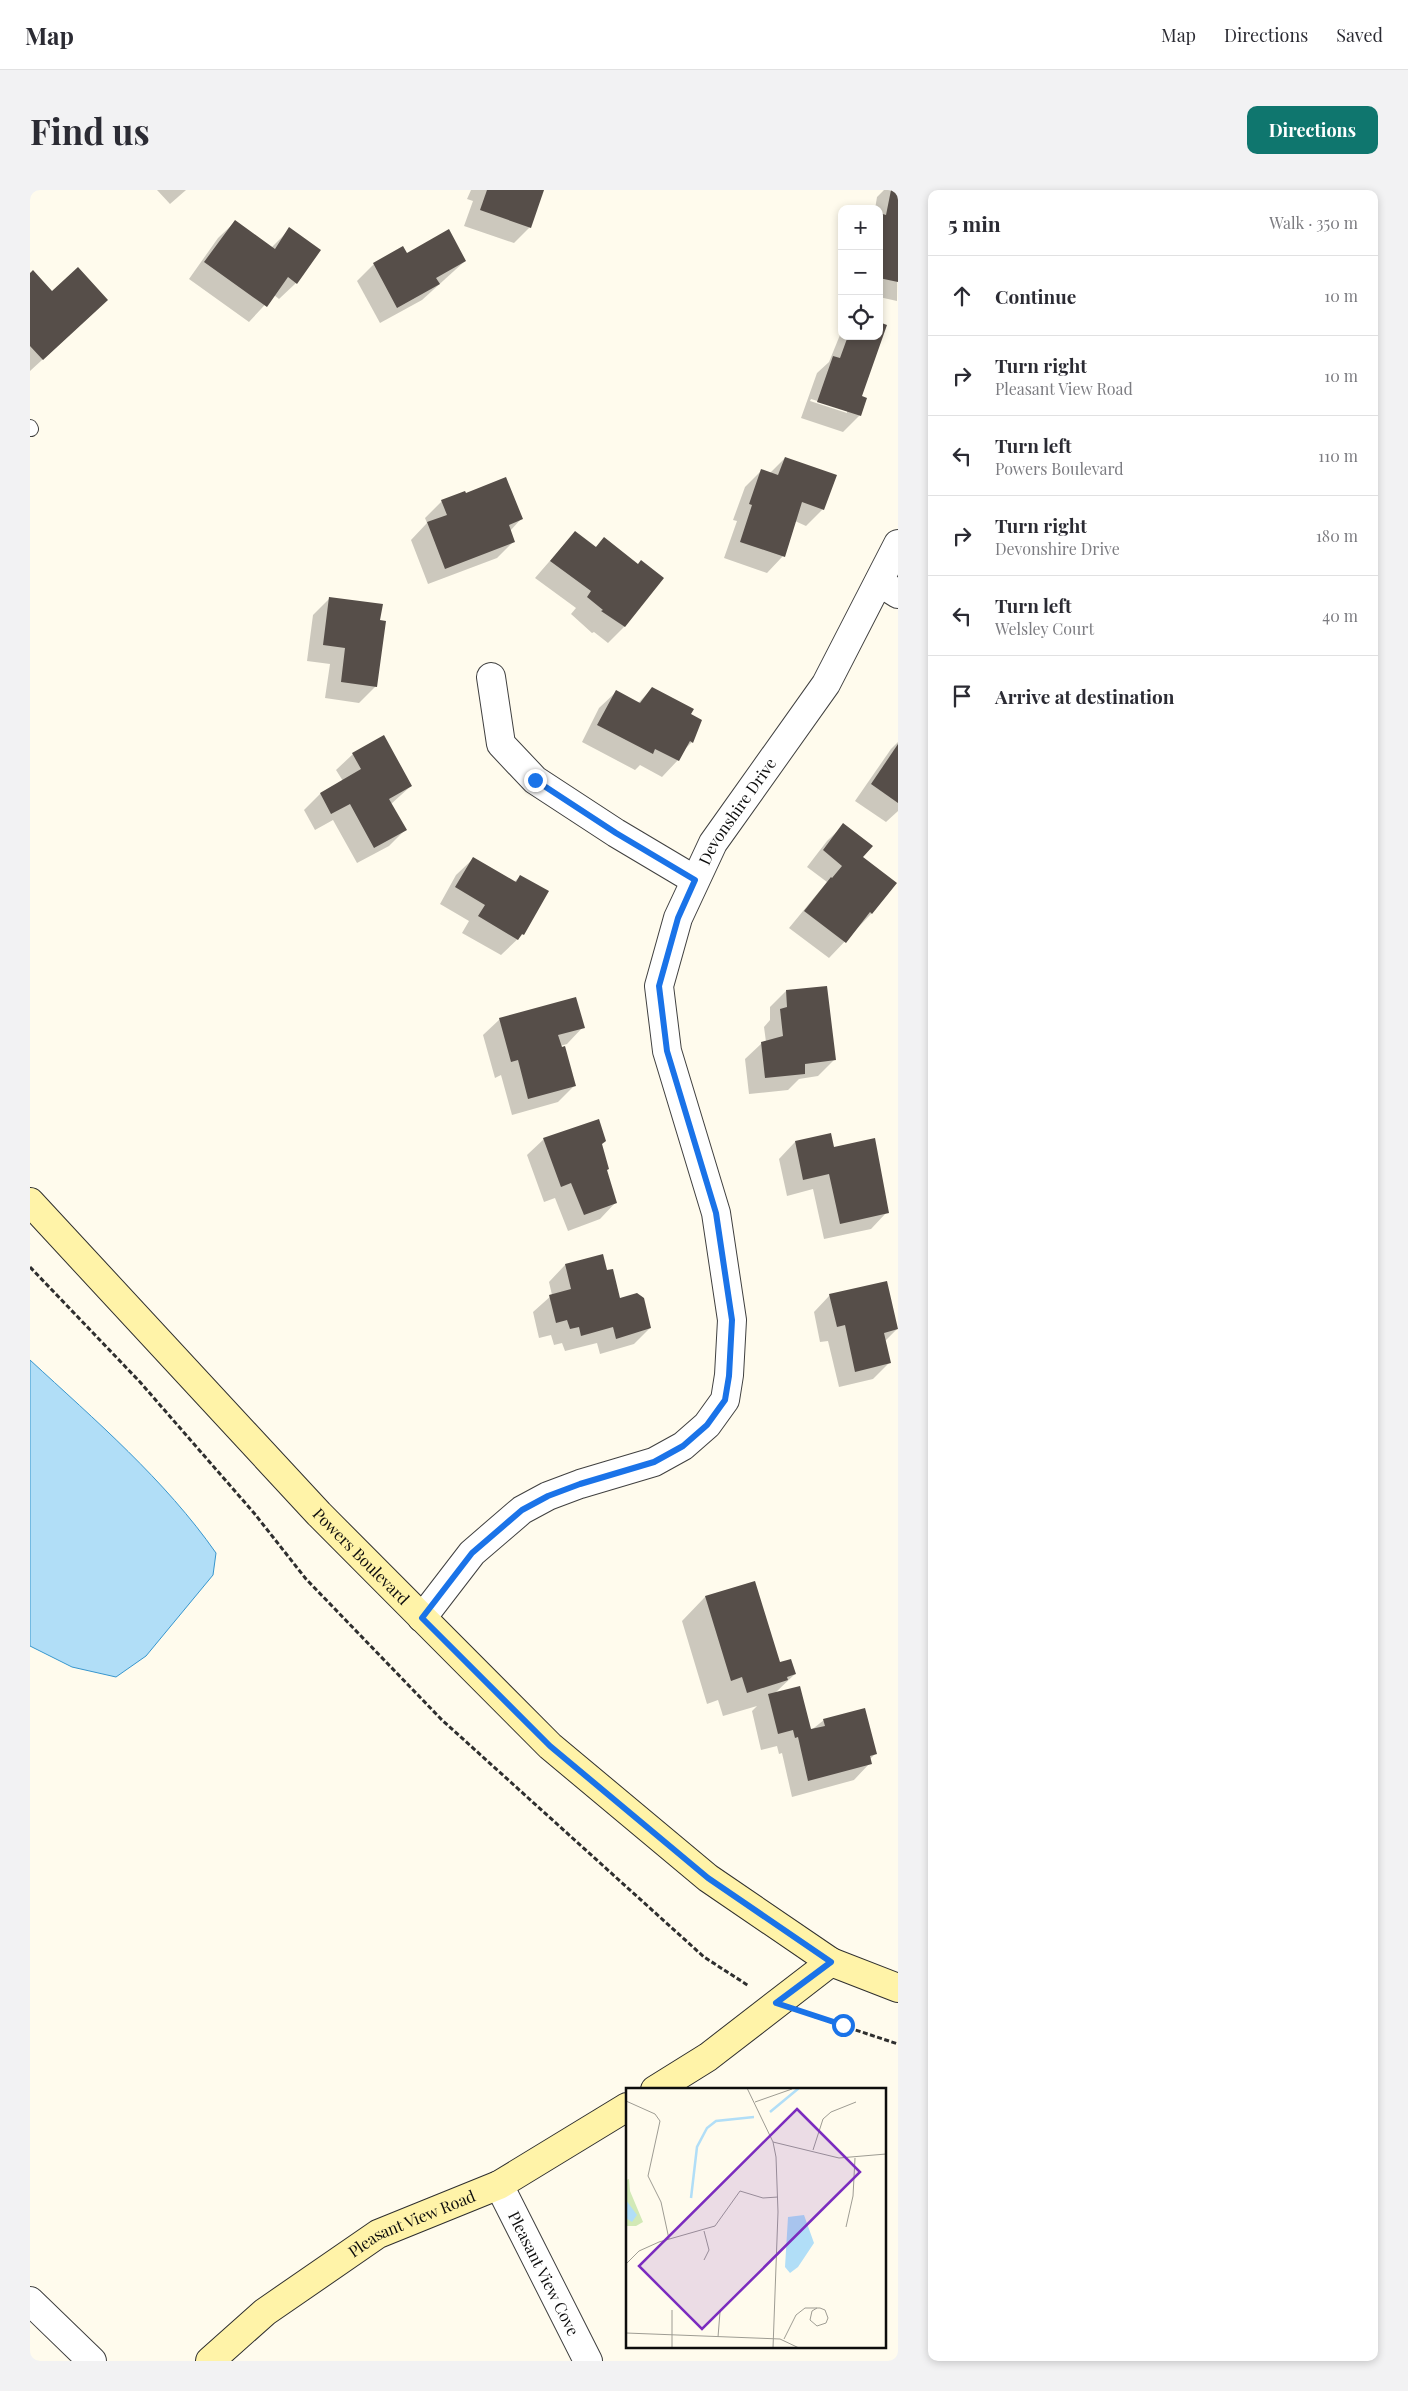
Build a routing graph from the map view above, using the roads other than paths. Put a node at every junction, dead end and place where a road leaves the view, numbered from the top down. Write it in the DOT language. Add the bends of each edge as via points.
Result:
graph roads {
  1 [pos="898,544"];
  2 [pos="888,588"];
  3 [pos="492,677"];
  4 [pos="695,880"];
  5 [pos="30,1202"];
  6 [pos="422,1618"];
  7 [pos="831,1962"];
  8 [pos="898,1988"];
  9 [pos="658,2088"];
  10 [pos="626,2108"];
  11 [pos="500,2185"];
  12 [pos="30,2301"];
  13 [pos="92,2361"];
  14 [pos="210,2361"];
  15 [pos="588,2361"];
  1 -- 2 [label="street, Devonshire Drive"];
  2 -- 4 [label="street, Devonshire Drive" via="826,684 712,843"];
  3 -- 4 [label="street" via="501,744 535,780"];
  4 -- 6 [label="street, Devonshire Drive" via="678,918 659,986 667,1051 716,1213 732,1320 725,1400 707,1425 683,1446 654,1462 580,1484 522,1510 472,1553"];
  5 -- 6 [label="main road, Powers Boulevard" via="319,1514"];
  6 -- 7 [label="main road, Powers Boulevard" via="557,1752 708,1878"];
  7 -- 8 [label="main road, Powers Boulevard"];
  7 -- 9 [label="main road" via="708,2057"];
  10 -- 11 [label="main road, Pleasant View Road"];
  11 -- 14 [label="main road, Pleasant View Road" via="378,2234 265,2312"];
  11 -- 15 [label="street, Pleasant View Cove"];
  12 -- 13 [label="street"];
}
